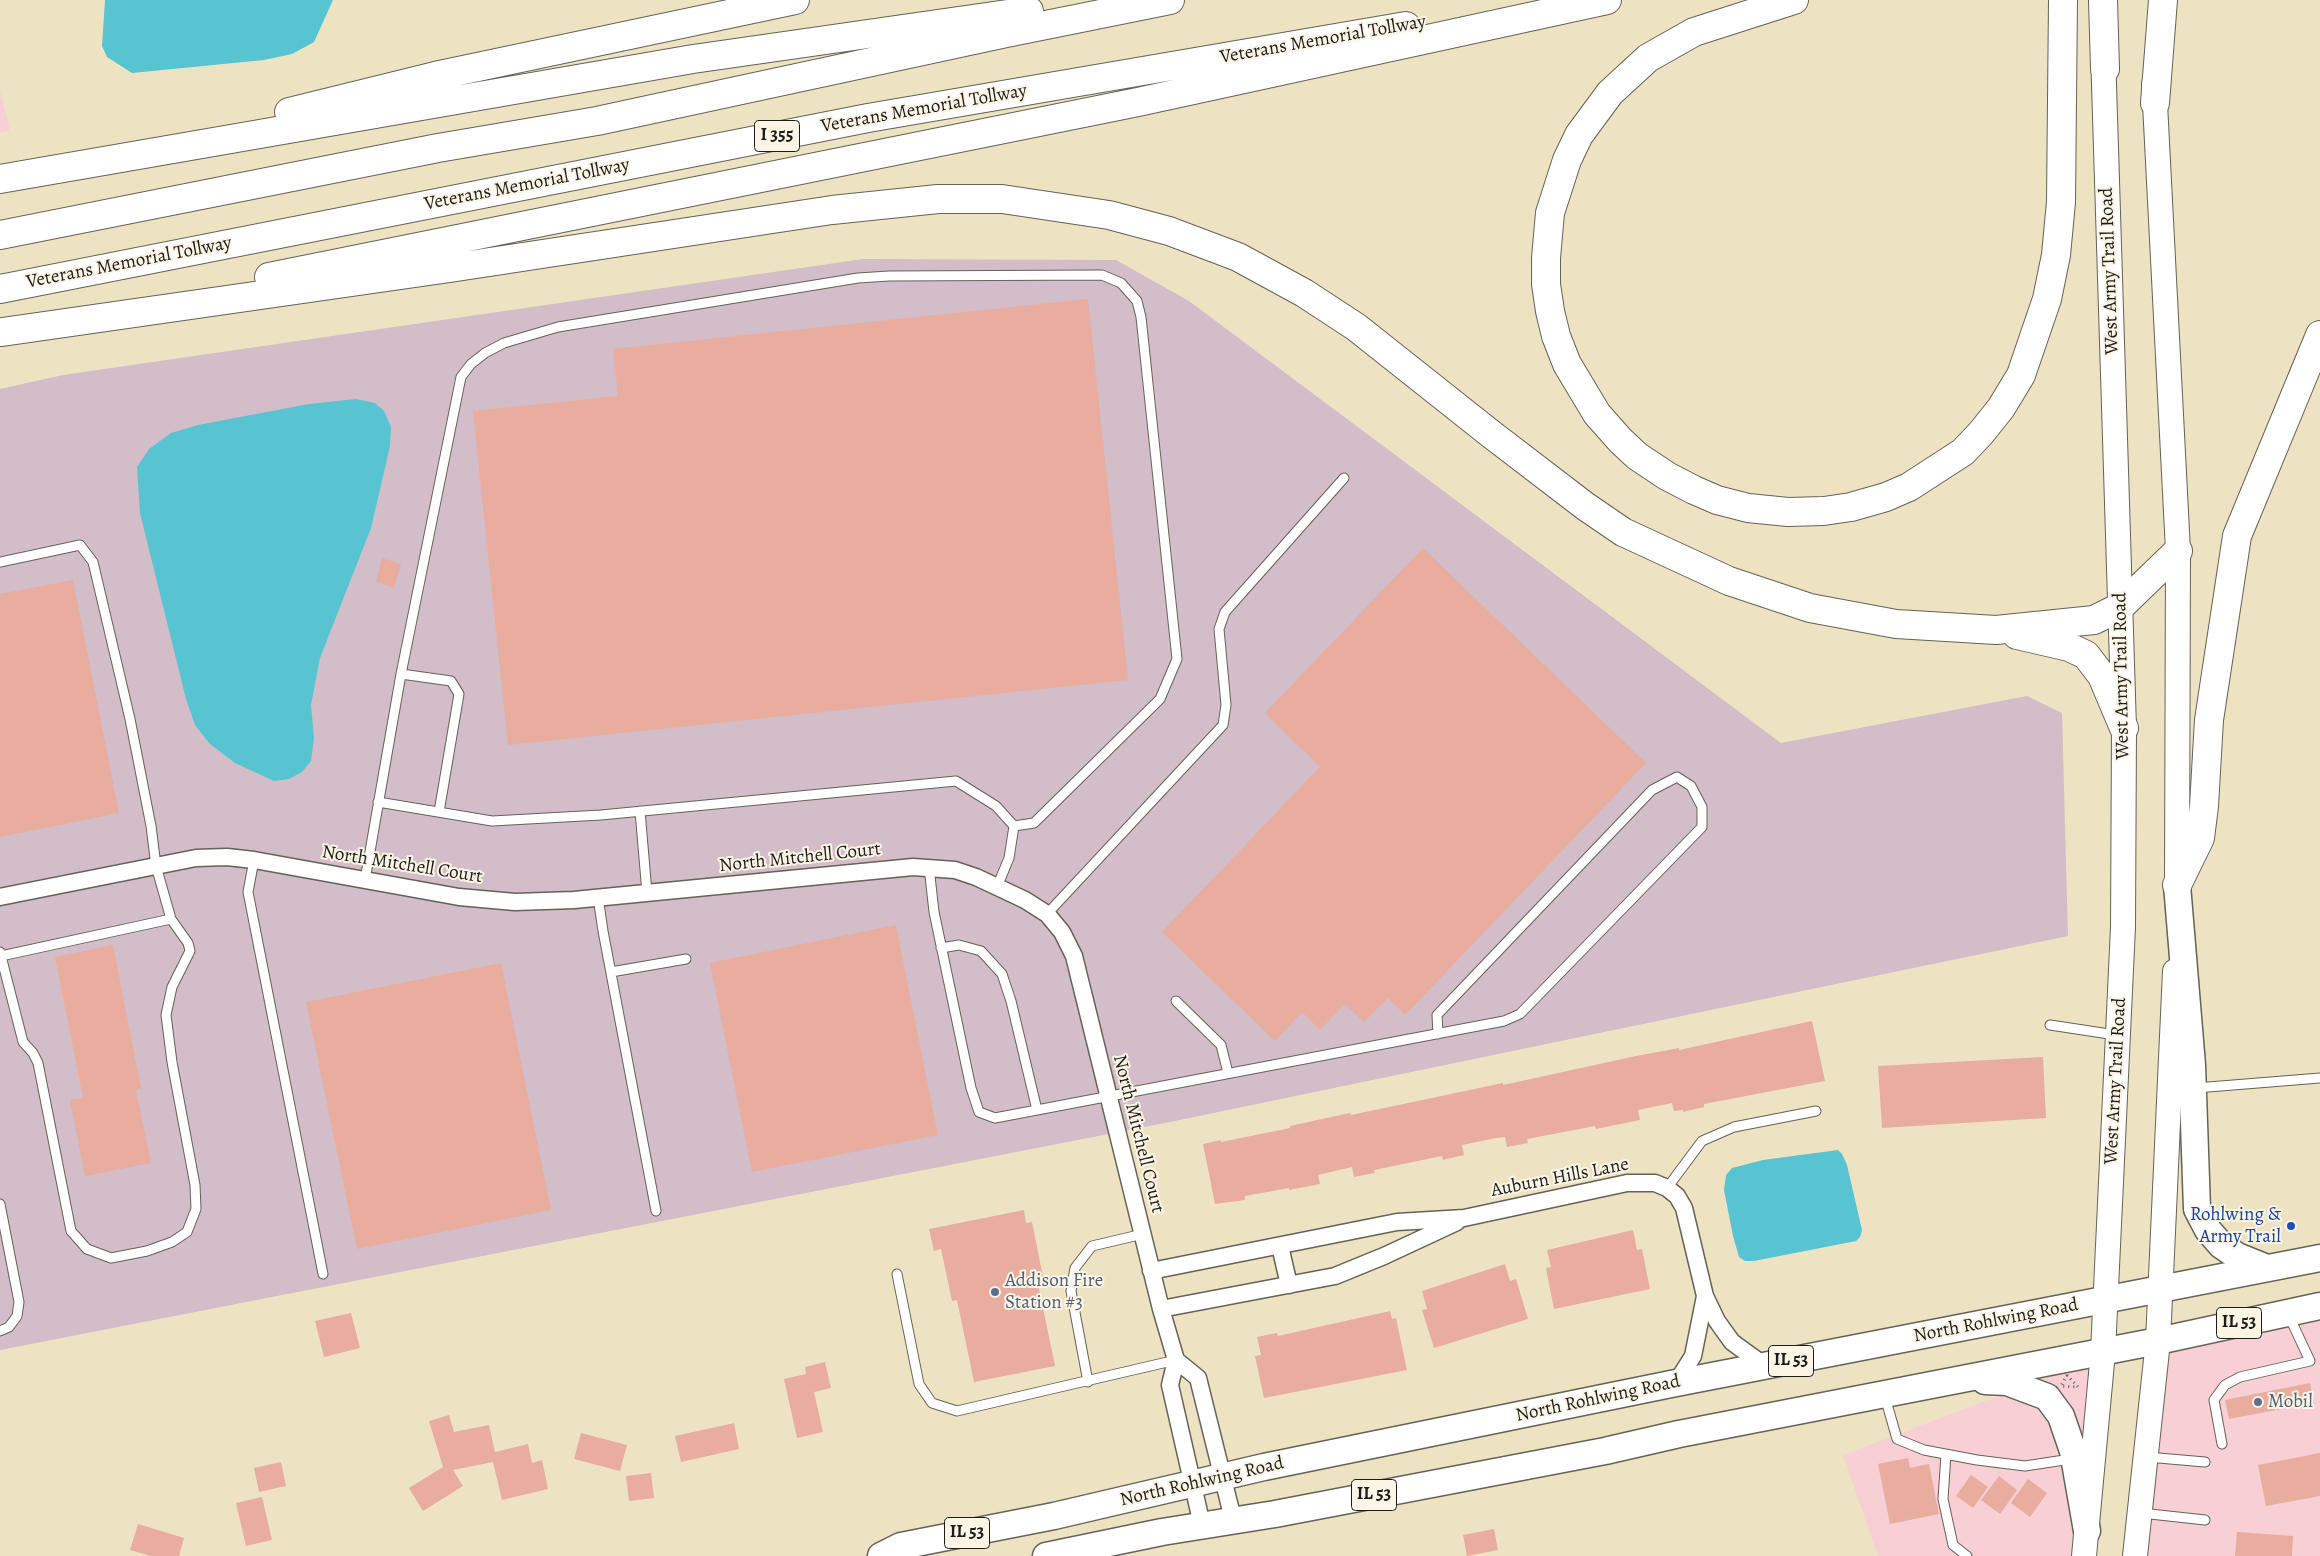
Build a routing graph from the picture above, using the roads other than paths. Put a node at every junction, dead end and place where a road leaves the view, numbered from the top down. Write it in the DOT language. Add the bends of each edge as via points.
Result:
graph roads {
  1 [pos="795,0"];
  2 [pos="1103,0"];
  3 [pos="1170,0"];
  4 [pos="1557,0"];
  5 [pos="1607,0"];
  6 [pos="1794,0"];
  7 [pos="2063,0"];
  8 [pos="2101,0"];
  9 [pos="2150,0"];
  10 [pos="2163,0"];
  11 [pos="2104,69"];
  12 [pos="2155,102"];
  13 [pos="65,168"];
  14 [pos="0,179"];
  15 [pos="0,235"];
  16 [pos="0,289"];
  17 [pos="1,332"];
  18 [pos="2320,335"];
  19 [pos="1344,478"];
  20 [pos="2178,551"];
  21 [pos="0,562"];
  22 [pos="2120,607"];
  23 [pos="1996,630"];
  24 [pos="401,674"];
  25 [pos="2124,728"];
  26 [pos="378,802"];
  27 [pos="640,811"];
  28 [pos="439,812"];
  29 [pos="1014,826"];
  30 [pos="254,860"];
  31 [pos="156,866"];
  32 [pos="929,867"];
  33 [pos="364,880"];
  34 [pos="2177,885"];
  35 [pos="997,887"];
  36 [pos="647,893"];
  37 [pos="0,897"];
  38 [pos="598,898"];
  39 [pos="1047,914"];
  40 [pos="171,919"];
  41 [pos="941,948"];
  42 [pos="0,954"];
  43 [pos="686,959"];
  44 [pos="611,972"];
  45 [pos="1176,1002"];
  46 [pos="2050,1025"];
  47 [pos="1438,1034"];
  48 [pos="2119,1035"];
  49 [pos="1228,1073"];
  50 [pos="2320,1078"];
  51 [pos="2193,1088"];
  52 [pos="1108,1096"];
  53 [pos="1037,1110"];
  54 [pos="1816,1111"];
  55 [pos="1667,1188"];
  56 [pos="0,1204"];
  57 [pos="656,1211"];
  58 [pos="1464,1218"];
  59 [pos="1142,1234"];
  60 [pos="1280,1246"];
  61 [pos="2320,1258"];
  62 [pos="2267,1268"];
  63 [pos="1152,1271"];
  64 [pos="324,1274"];
  65 [pos="897,1274"];
  66 [pos="1289,1285"];
  67 [pos="2161,1287"];
  68 [pos="1704,1296"];
  69 [pos="2105,1300"];
  70 [pos="2320,1306"];
  71 [pos="1161,1310"];
  72 [pos="2287,1313"];
  73 [pos="0,1331"];
  74 [pos="2158,1341"];
  75 [pos="2103,1352"];
  76 [pos="1176,1360"];
  77 [pos="1765,1366"];
  78 [pos="1957,1380"];
  79 [pos="1088,1382"];
  80 [pos="1676,1383"];
  81 [pos="1884,1394"];
  82 [pos="2222,1444"];
  83 [pos="1946,1454"];
  84 [pos="2146,1456"];
  85 [pos="2074,1459"];
  86 [pos="2206,1462"];
  87 [pos="1223,1477"];
  88 [pos="1192,1483"];
  89 [pos="2140,1513"];
  90 [pos="1234,1519"];
  91 [pos="2205,1520"];
  92 [pos="1202,1525"];
  93 [pos="2085,1543"];
  94 [pos="1125,1548"];
  95 [pos="881,1556"];
  96 [pos="1046,1556"];
  97 [pos="1967,1556"];
  98 [pos="2135,1556"];
  1 -- 13 [label="highway" via="435,76"];
  2 -- 13 [label="highway" via="694,59"];
  3 -- 15 [label="highway" via="597,121 438,148"];
  4 -- 16 [label="highway, Veterans Memorial Tollway / I 355" via="868,118"];
  5 -- 17 [label="highway" via="1138,102"];
  6 -- 7 [label="highway" via="1694,32 1648,58 1610,93 1580,135 1567,160 1550,212 1546,258 1550,311 1567,364 1597,414 1620,440 1652,466 1717,500 1748,508 1788,512 1851,507 1909,487 1963,452 2001,408 2021,375 2047,299 2056,255 2061,202"];
  8 -- 11 [label="highway"];
  9 -- 12 [label="main road"];
  10 -- 12 [label="highway"];
  11 -- 22 [label="main road, West Army Trail Road"];
  12 -- 20 [label="main road"];
  13 -- 14 [label="highway"];
  17 -- 23 [label="highway" via="832,210 938,199 1002,199 1054,205 1169,231 1238,257 1304,293 1356,327 1585,506 1623,532 1658,549 1729,581 1810,608 1896,624"];
  18 -- 34 [label="highway" via="2237,536 2209,720 2200,838"];
  19 -- 39 [label="lane" via="1225,612 1219,628 1226,705 1223,725"];
  20 -- 22 [label="highway"];
  20 -- 34 [label="main road"];
  21 -- 31 [label="lane" via="80,545 93,562 130,718"];
  22 -- 23 [label="highway" via="2094,620"];
  22 -- 25 [label="main road, West Army Trail Road"];
  23 -- 25 [label="highway" via="2069,647 2086,655 2102,676"];
  24 -- 26 [label="lane"];
  24 -- 28 [label="lane" via="450,681 459,694"];
  24 -- 29 [label="lane" via="461,377 485,353 504,343 558,327 858,278 1102,275 1121,283 1137,301 1141,317 1177,659 1160,700 1034,824"];
  25 -- 48 [label="main road, West Army Trail Road"];
  26 -- 28 [label="lane"];
  26 -- 33 [label="lane"];
  27 -- 28 [label="lane" via="492,821"];
  27 -- 29 [label="lane" via="956,781 996,806"];
  27 -- 36 [label="lane"];
  29 -- 35 [label="lane" via="1009,858"];
  30 -- 31 [label="street, North Mitchell Court" via="196,858"];
  30 -- 33 [label="street, North Mitchell Court"];
  30 -- 64 [label="lane" via="248,892"];
  31 -- 37 [label="street, North Mitchell Court"];
  31 -- 40 [label="lane"];
  32 -- 35 [label="street, North Mitchell Court" via="955,870"];
  32 -- 36 [label="street, North Mitchell Court"];
  32 -- 41 [label="lane"];
  33 -- 38 [label="street, North Mitchell Court" via="459,897 515,902"];
  34 -- 51 [label="main road"];
  34 -- 67 [label="main road"];
  35 -- 39 [label="street, North Mitchell Court"];
  36 -- 38 [label="street, North Mitchell Court"];
  38 -- 44 [label="lane"];
  39 -- 52 [label="street, North Mitchell Court" via="1062,932 1074,956"];
  40 -- 42 [label="lane"];
  40 -- 42 [label="lane" via="188,943 190,952 172,987 166,1015 195,1185 196,1209 187,1232 172,1242 111,1258 87,1249 71,1231 38,1063 23,1042"];
  41 -- 53 [label="lane" via="959,945 981,951 1002,974 1012,1001"];
  41 -- 53 [label="lane" via="979,1112 994,1118"];
  43 -- 44 [label="lane"];
  44 -- 57 [label="lane"];
  45 -- 49 [label="lane" via="1221,1046"];
  46 -- 48 [label="lane"];
  47 -- 47 [label="lane" via="1437,1015 1652,790 1677,777 1691,786 1702,807 1702,827 1520,1014 1504,1021"];
  47 -- 49 [label="lane"];
  48 -- 69 [label="main road, West Army Trail Road"];
  49 -- 52 [label="lane"];
  50 -- 51 [label="lane"];
  51 -- 62 [label="main road" via="2197,1209 2208,1230 2222,1245 2237,1256"];
  52 -- 53 [label="lane"];
  52 -- 59 [label="street, North Mitchell Court"];
  54 -- 55 [label="lane" via="1734,1127 1702,1141"];
  55 -- 58 [label="street, Auburn Hills Lane" via="1655,1183 1627,1184"];
  55 -- 68 [label="street" via="1684,1208"];
  56 -- 73 [label="lane" via="19,1302 17,1316 9,1327"];
  58 -- 60 [label="street, Auburn Hills Lane" via="1397,1222"];
  58 -- 66 [label="street, Auburn Hills Lane" via="1335,1276"];
  59 -- 63 [label="street, North Mitchell Court"];
  59 -- 79 [label="lane" via="1092,1246 1075,1268 1071,1290"];
  60 -- 63 [label="street, Auburn Hills Lane"];
  60 -- 66 [label="street"];
  61 -- 62 [label="main road, North Rohlwing Road / IL 53"];
  62 -- 67 [label="main road, North Rohlwing Road / IL 53"];
  63 -- 71 [label="street, North Mitchell Court"];
  65 -- 79 [label="lane" via="919,1384 932,1403 957,1411"];
  66 -- 71 [label="street, Auburn Hills Lane"];
  67 -- 69 [label="main road, North Rohlwing Road / IL 53"];
  67 -- 74 [label="main road"];
  68 -- 77 [label="street" via="1732,1342"];
  68 -- 80 [label="street" via="1693,1356"];
  69 -- 75 [label="main road, West Army Trail Road"];
  69 -- 77 [label="main road, North Rohlwing Road / IL 53"];
  70 -- 72 [label="main road, IL 53"];
  71 -- 76 [label="street, North Mitchell Court"];
  72 -- 74 [label="main road, IL 53"];
  72 -- 82 [label="lane" via="2310,1361 2240,1377 2224,1385 2214,1400"];
  74 -- 75 [label="main road, IL 53"];
  74 -- 84 [label="main road"];
  75 -- 78 [label="main road, IL 53"];
  75 -- 93 [label="main road, West Army Trail Road"];
  76 -- 79 [label="lane"];
  76 -- 87 [label="street" via="1198,1378"];
  76 -- 88 [label="street" via="1170,1385"];
  77 -- 80 [label="main road, North Rohlwing Road / IL 53"];
  78 -- 81 [label="main road, IL 53"];
  78 -- 85 [label="main road" via="2007,1382 2047,1397 2061,1416"];
  80 -- 87 [label="main road, North Rohlwing Road / IL 53"];
  81 -- 83 [label="lane" via="1897,1439 1924,1450"];
  81 -- 90 [label="main road, IL 53" via="1532,1465"];
  83 -- 85 [label="lane" via="2025,1466"];
  83 -- 97 [label="lane" via="1944,1499 1953,1545"];
  84 -- 86 [label="lane"];
  84 -- 89 [label="main road"];
  85 -- 93 [label="main road"];
  87 -- 88 [label="main road, North Rohlwing Road / IL 53"];
  87 -- 90 [label="street"];
  88 -- 92 [label="street"];
  88 -- 95 [label="main road, North Rohlwing Road / IL 53" via="1054,1516 901,1546"];
  89 -- 91 [label="lane"];
  89 -- 98 [label="main road"];
  90 -- 92 [label="main road, IL 53"];
  92 -- 94 [label="main road, IL 53"];
  94 -- 96 [label="main road, IL 53"];
}
